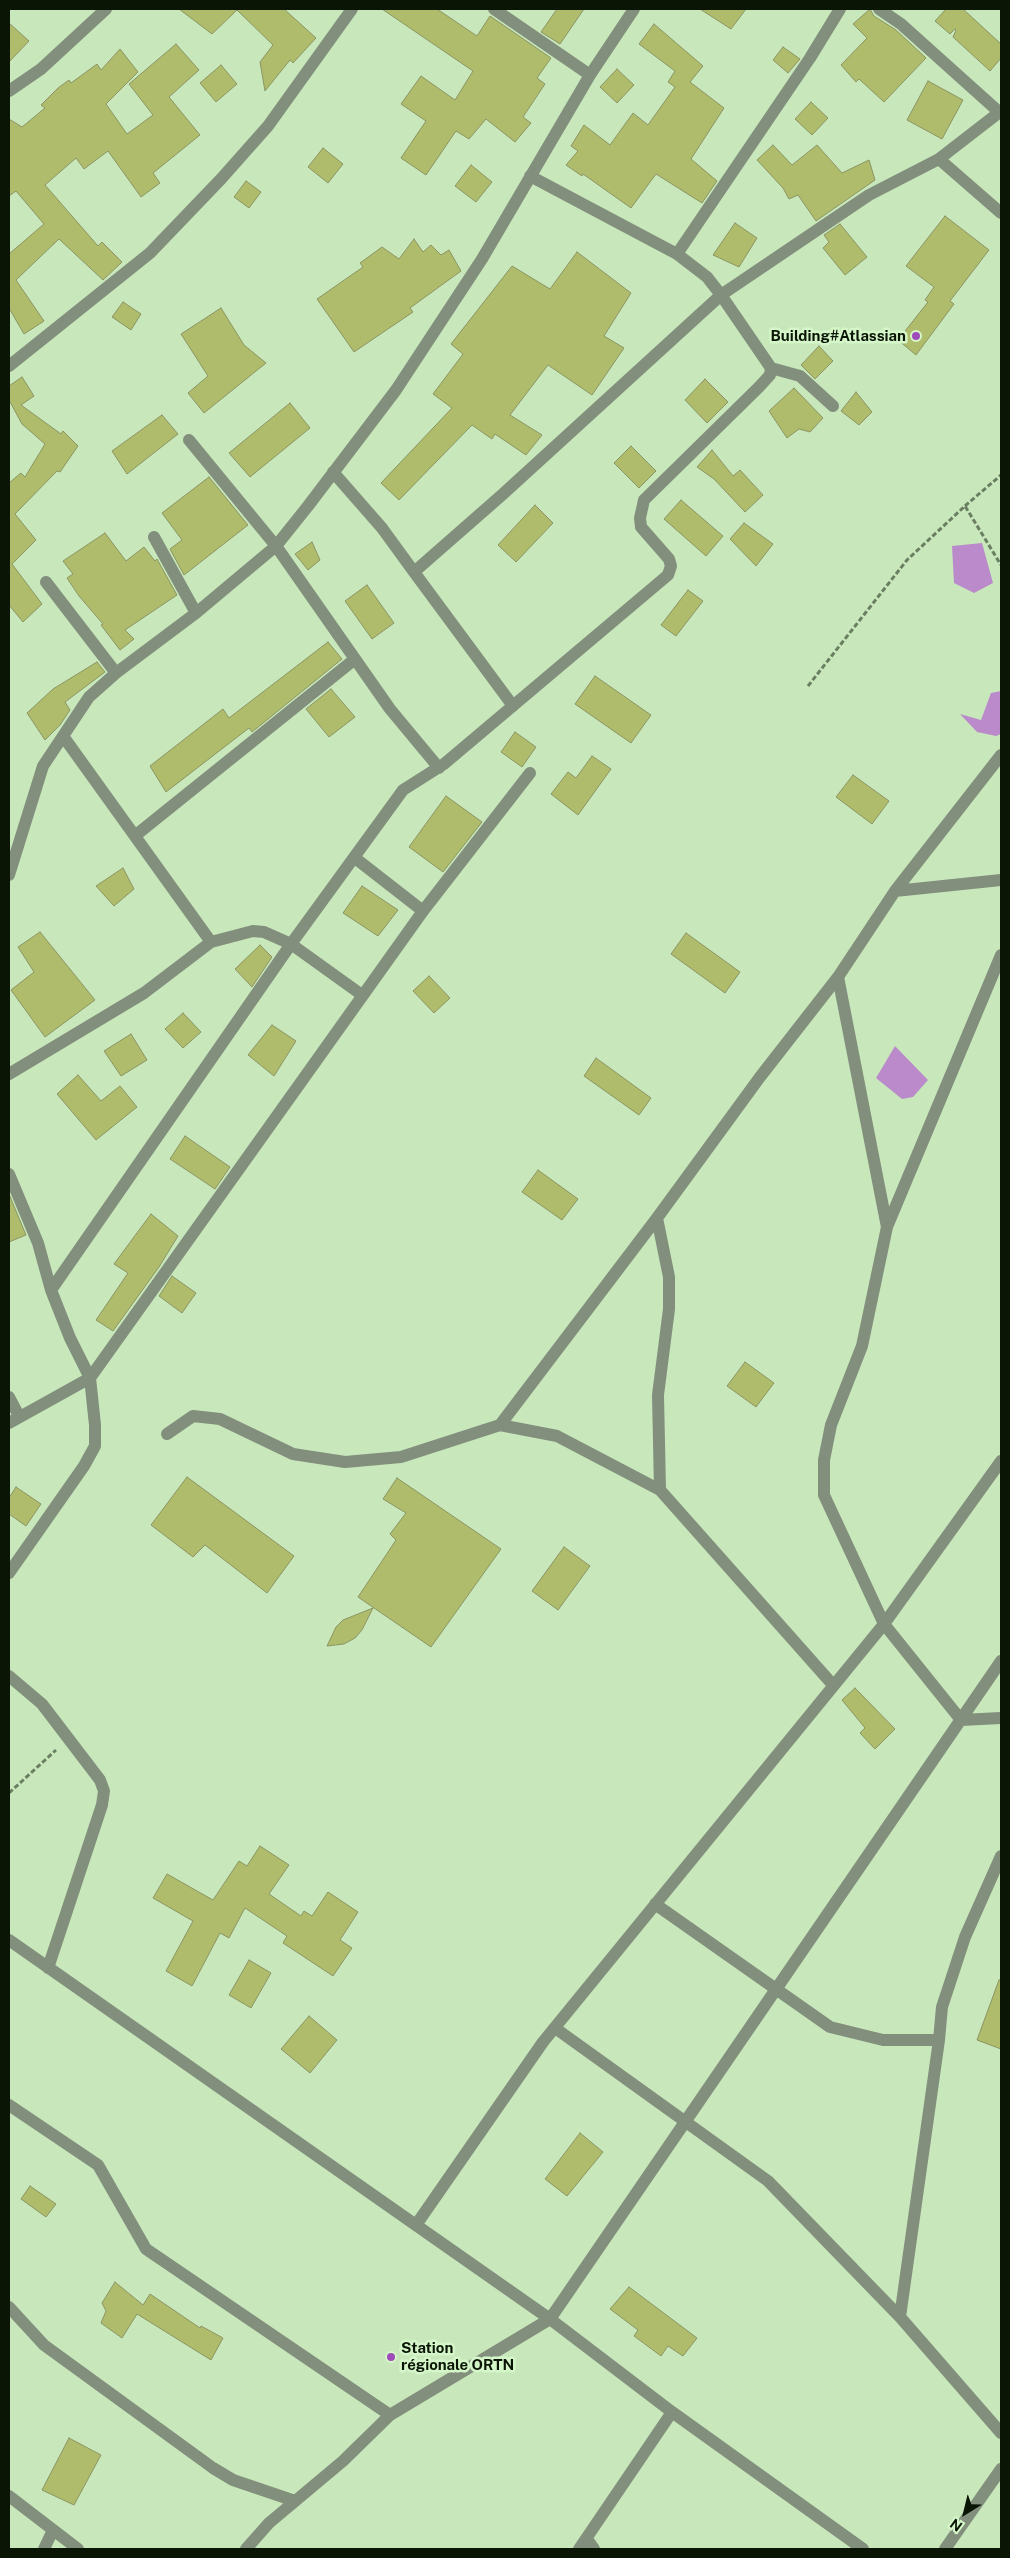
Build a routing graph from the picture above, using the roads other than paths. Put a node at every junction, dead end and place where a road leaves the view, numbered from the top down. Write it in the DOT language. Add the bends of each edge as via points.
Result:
graph roads {
  1 [pos="106,9"];
  2 [pos="352,9"];
  3 [pos="494,9"];
  4 [pos="634,9"];
  5 [pos="840,9"];
  6 [pos="879,9"];
  7 [pos="590,75"];
  8 [pos="9,92"];
  9 [pos="1000,111"];
  10 [pos="939,160"];
  11 [pos="530,176"];
  12 [pos="1001,213"];
  13 [pos="677,254"];
  14 [pos="720,295"];
  15 [pos="9,366"];
  16 [pos="771,368"];
  17 [pos="833,406"];
  18 [pos="189,440"];
  19 [pos="334,472"];
  20 [pos="154,537"];
  21 [pos="276,546"];
  22 [pos="414,572"];
  23 [pos="46,582"];
  24 [pos="196,612"];
  25 [pos="355,659"];
  26 [pos="116,673"];
  27 [pos="513,706"];
  28 [pos="64,736"];
  29 [pos="1001,755"];
  30 [pos="439,768"];
  31 [pos="530,774"];
  32 [pos="23,824"];
  33 [pos="136,835"];
  34 [pos="9,836"];
  35 [pos="355,858"];
  36 [pos="9,876"];
  37 [pos="1001,880"];
  38 [pos="895,891"];
  39 [pos="423,911"];
  40 [pos="211,942"];
  41 [pos="291,944"];
  42 [pos="1001,955"];
  43 [pos="838,977"];
  44 [pos="362,995"];
  45 [pos="9,1074"];
  46 [pos="9,1174"];
  47 [pos="656,1218"];
  48 [pos="887,1227"];
  49 [pos="51,1290"];
  50 [pos="90,1378"];
  51 [pos="9,1397"];
  52 [pos="14,1419"];
  53 [pos="500,1425"];
  54 [pos="167,1434"];
  55 [pos="1001,1461"];
  56 [pos="660,1490"];
  57 [pos="9,1573"];
  58 [pos="884,1624"];
  59 [pos="1001,1661"];
  60 [pos="9,1676"];
  61 [pos="833,1686"];
  62 [pos="1001,1718"];
  63 [pos="960,1720"];
  64 [pos="1001,1856"];
  65 [pos="656,1904"];
  66 [pos="9,1940"];
  67 [pos="48,1968"];
  68 [pos="776,1989"];
  69 [pos="555,2028"];
  70 [pos="940,2040"];
  71 [pos="9,2105"];
  72 [pos="685,2121"];
  73 [pos="416,2225"];
  74 [pos="9,2307"];
  75 [pos="900,2317"];
  76 [pos="550,2319"];
  77 [pos="672,2412"];
  78 [pos="390,2415"];
  79 [pos="1001,2433"];
  80 [pos="1001,2469"];
  81 [pos="9,2496"];
  82 [pos="295,2501"];
  83 [pos="53,2530"];
  84 [pos="590,2544"];
  85 [pos="44,2549"];
  86 [pos="78,2549"];
  87 [pos="246,2549"];
  88 [pos="579,2549"];
  89 [pos="864,2549"];
  90 [pos="945,2549"];
  1 -- 8 [label="street" via="48,64"];
  2 -- 15 [label="street" via="268,126 208,193 150,253"];
  3 -- 7 [label="street"];
  4 -- 7 [label="street"];
  5 -- 13 [label="street"];
  6 -- 9 [label="street"];
  7 -- 11 [label="street"];
  9 -- 10 [label="street"];
  10 -- 12 [label="street"];
  10 -- 14 [label="street" via="869,196"];
  11 -- 13 [label="street"];
  11 -- 19 [label="street" via="482,259 401,382"];
  13 -- 14 [label="street" via="707,277"];
  14 -- 16 [label="street"];
  14 -- 22 [label="street"];
  16 -- 17 [label="street" via="800,376"];
  16 -- 27 [label="street" via="770,375 759,387 644,500 641,527 668,559 671,566 668,575"];
  18 -- 21 [label="street"];
  19 -- 21 [label="street"];
  19 -- 22 [label="street"];
  20 -- 24 [label="street"];
  21 -- 24 [label="street"];
  21 -- 25 [label="street"];
  22 -- 27 [label="street"];
  23 -- 26 [label="street"];
  24 -- 26 [label="street"];
  25 -- 30 [label="street" via="390,709"];
  25 -- 33 [label="street"];
  26 -- 28 [label="street" via="89,698"];
  27 -- 30 [label="street"];
  28 -- 32 [label="street" via="43,766"];
  28 -- 33 [label="street"];
  29 -- 38 [label="street"];
  30 -- 35 [label="street" via="403,790"];
  31 -- 39 [label="street"];
  32 -- 34 [label="street"];
  32 -- 36 [label="street"];
  33 -- 40 [label="street"];
  35 -- 39 [label="street"];
  35 -- 41 [label="street"];
  37 -- 38 [label="street"];
  38 -- 43 [label="street"];
  39 -- 44 [label="street"];
  40 -- 41 [label="street" via="258,931"];
  40 -- 45 [label="street" via="144,993"];
  41 -- 44 [label="street"];
  41 -- 49 [label="street"];
  42 -- 48 [label="street"];
  43 -- 47 [label="street" via="760,1076"];
  43 -- 48 [label="street"];
  44 -- 50 [label="street"];
  46 -- 49 [label="street" via="38,1243"];
  47 -- 53 [label="street"];
  47 -- 56 [label="street" via="669,1277 669,1309 658,1395"];
  48 -- 58 [label="street" via="862,1346 831,1425 824,1460 824,1495"];
  49 -- 50 [label="street"];
  50 -- 52 [label="street"];
  50 -- 57 [label="street" via="94,1446 84,1466"];
  51 -- 52 [label="street"];
  53 -- 54 [label="street" via="401,1457 345,1462 294,1454 220,1419 193,1416"];
  53 -- 56 [label="street" via="558,1436"];
  55 -- 58 [label="street"];
  56 -- 61 [label="street"];
  58 -- 61 [label="street"];
  58 -- 63 [label="street"];
  59 -- 63 [label="street"];
  60 -- 67 [label="street" via="42,1704 100,1780 104,1791"];
  61 -- 65 [label="street"];
  62 -- 63 [label="street"];
  63 -- 68 [label="street"];
  64 -- 70 [label="street" via="965,1936 942,2007"];
  65 -- 68 [label="street"];
  65 -- 69 [label="street"];
  66 -- 67 [label="street"];
  67 -- 73 [label="street"];
  68 -- 70 [label="street" via="830,2027 883,2040"];
  68 -- 72 [label="street"];
  69 -- 72 [label="street"];
  69 -- 73 [label="street"];
  70 -- 75 [label="street"];
  71 -- 78 [label="street" via="98,2165 140,2241 152,2253"];
  72 -- 75 [label="street" via="768,2181"];
  72 -- 76 [label="street"];
  73 -- 76 [label="street"];
  74 -- 82 [label="street" via="44,2345 213,2468 232,2480"];
  75 -- 79 [label="street"];
  76 -- 77 [label="street"];
  76 -- 78 [label="street"];
  77 -- 84 [label="street"];
  77 -- 89 [label="street"];
  78 -- 82 [label="street" via="343,2461"];
  80 -- 90 [label="street"];
  81 -- 83 [label="street"];
  82 -- 87 [label="street"];
  83 -- 85 [label="street"];
  83 -- 86 [label="street"];
  84 -- 88 [label="street"];
}
